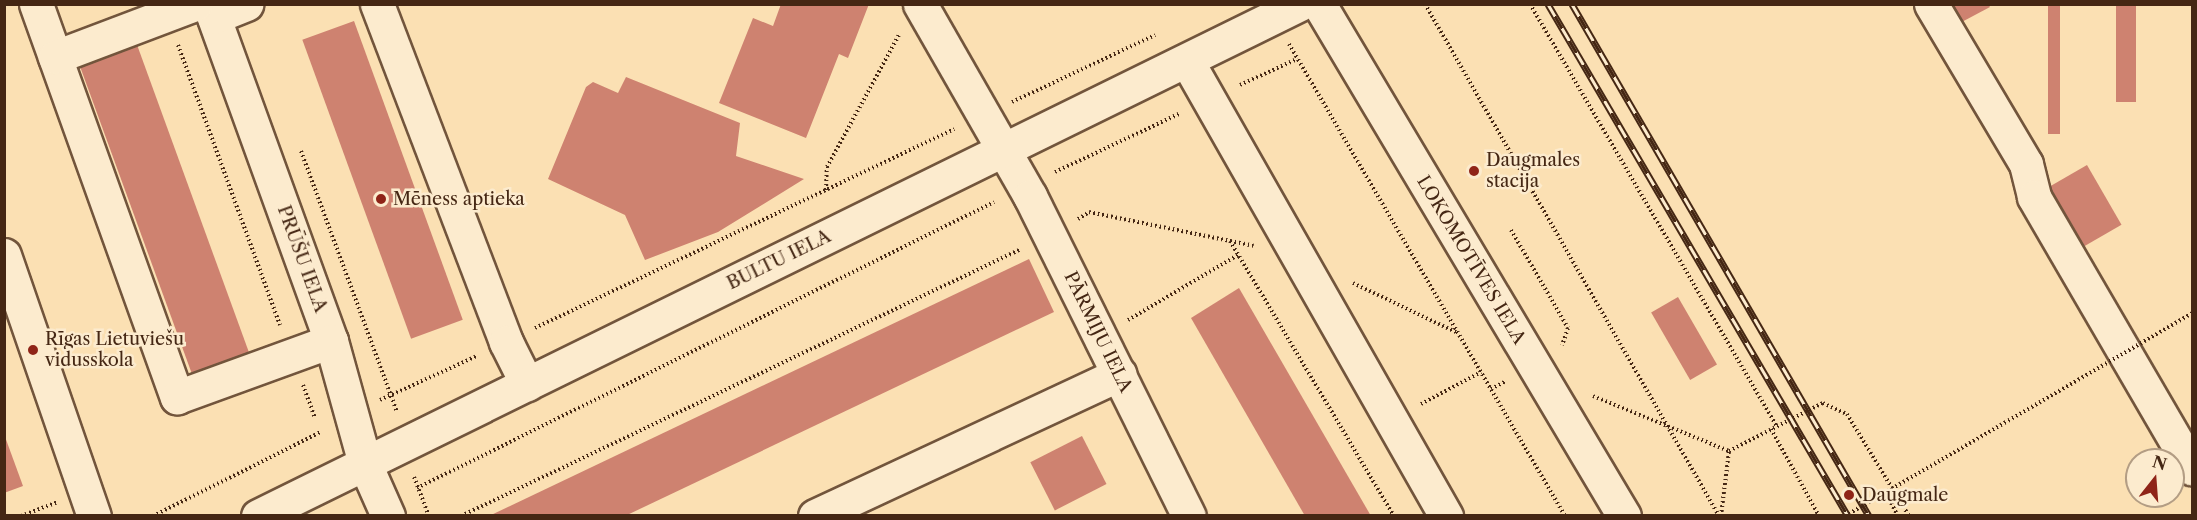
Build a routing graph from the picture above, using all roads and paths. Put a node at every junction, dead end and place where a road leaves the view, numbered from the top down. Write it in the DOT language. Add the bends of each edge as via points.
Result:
graph roads {
  1 [pos="36,4"];
  2 [pos="247,4"];
  3 [pos="377,4"];
  4 [pos="1319,4"];
  5 [pos="1425,4"];
  6 [pos="1530,4"];
  7 [pos="1931,4"];
  8 [pos="196,10"];
  9 [pos="1287,11"];
  10 [pos="913,14"];
  11 [pos="1166,30"];
  12 [pos="55,57"];
  13 [pos="1297,59"];
  14 [pos="1187,60"];
  15 [pos="1208,100"];
  16 [pos="981,116"];
  17 [pos="296,140"];
  18 [pos="1003,150"];
  19 [pos="1025,186"];
  20 [pos="826,190"];
  21 [pos="1050,236"];
  22 [pos="1230,241"];
  23 [pos="4,255"];
  24 [pos="1238,255"];
  25 [pos="1297,256"];
  26 [pos="2193,313"];
  27 [pos="1458,333"];
  28 [pos="1100,337"];
  29 [pos="331,341"];
  30 [pos="506,342"];
  31 [pos="291,355"];
  32 [pos="1481,372"];
  33 [pos="1119,374"];
  34 [pos="527,384"];
  35 [pos="1584,390"];
  36 [pos="354,409"];
  37 [pos="1391,420"];
  38 [pos="1777,426"];
  39 [pos="1672,428"];
  40 [pos="1771,429"];
  41 [pos="321,432"];
  42 [pos="1729,451"];
  43 [pos="365,464"];
  44 [pos="2193,468"];
  45 [pos="330,481"];
  46 [pos="417,488"];
  47 [pos="1885,491"];
  48 [pos="94,516"];
  49 [pos="153,516"];
  50 [pos="258,516"];
  51 [pos="388,516"];
  52 [pos="461,516"];
  53 [pos="815,516"];
  54 [pos="1189,516"];
  55 [pos="1394,516"];
  56 [pos="1446,516"];
  57 [pos="1565,516"];
  58 [pos="1624,516"];
  59 [pos="1720,516"];
  60 [pos="1819,516"];
  61 [pos="1845,516"];
  62 [pos="1898,516"];
  63 [pos="1909,516"];
  1 -- 12 [label="street"];
  2 -- 8 [label="street"];
  3 -- 30 [label="street"];
  4 -- 58 [label="street, LOKOMOTĪVES IELA"];
  5 -- 39 [label="path"];
  6 -- 38 [label="path"];
  7 -- 44 [label="street" via="2026,164 2034,197"];
  8 -- 12 [label="street"];
  8 -- 29 [label="street, PRŪŠU IELA"];
  8 -- 31 [label="path"];
  9 -- 13 [label="path"];
  9 -- 14 [label="street, BULTU IELA"];
  10 -- 16 [label="street, PĀRMIJU IELA"];
  10 -- 20 [label="path" via="827,167"];
  11 -- 16 [label="path"];
  12 -- 31 [label="street" via="177,397"];
  13 -- 15 [label="path"];
  13 -- 27 [label="path"];
  14 -- 15 [label="street"];
  14 -- 18 [label="street, BULTU IELA"];
  15 -- 19 [label="path"];
  15 -- 25 [label="street"];
  16 -- 18 [label="street, PĀRMIJU IELA"];
  16 -- 20 [label="path"];
  17 -- 30 [label="path" via="392,396"];
  18 -- 19 [label="street, PĀRMIJU IELA"];
  18 -- 34 [label="street, BULTU IELA"];
  19 -- 21 [label="street, PĀRMIJU IELA"];
  19 -- 46 [label="path"];
  20 -- 30 [label="path"];
  21 -- 22 [label="path" via="1089,212"];
  21 -- 28 [label="street, PĀRMIJU IELA"];
  21 -- 52 [label="path"];
  22 -- 24 [label="path"];
  22 -- 25 [label="path"];
  23 -- 48 [label="street"];
  24 -- 28 [label="path"];
  24 -- 55 [label="path"];
  25 -- 27 [label="path"];
  25 -- 37 [label="street"];
  26 -- 47 [label="path, bridge"];
  27 -- 32 [label="path"];
  28 -- 33 [label="street, PĀRMIJU IELA"];
  29 -- 31 [label="street"];
  29 -- 36 [label="street, PRŪŠU IELA"];
  30 -- 34 [label="street"];
  31 -- 41 [label="path"];
  32 -- 37 [label="path"];
  32 -- 57 [label="path"];
  33 -- 53 [label="street"];
  33 -- 54 [label="street, PĀRMIJU IELA"];
  34 -- 43 [label="street, BULTU IELA"];
  35 -- 39 [label="path"];
  36 -- 41 [label="path"];
  36 -- 43 [label="street, PRŪŠU IELA"];
  37 -- 56 [label="street"];
  38 -- 40 [label="path"];
  38 -- 63 [label="path" via="1822,403 1847,414"];
  39 -- 42 [label="path"];
  39 -- 59 [label="path"];
  40 -- 42 [label="path"];
  40 -- 60 [label="path" via="1772,440"];
  41 -- 45 [label="path"];
  41 -- 49 [label="path"];
  42 -- 59 [label="path"];
  43 -- 45 [label="street, BULTU IELA"];
  43 -- 51 [label="street, PRŪŠU IELA"];
  45 -- 50 [label="street, BULTU IELA"];
  47 -- 61 [label="path, bridge"];
  47 -- 62 [label="path"];
}
